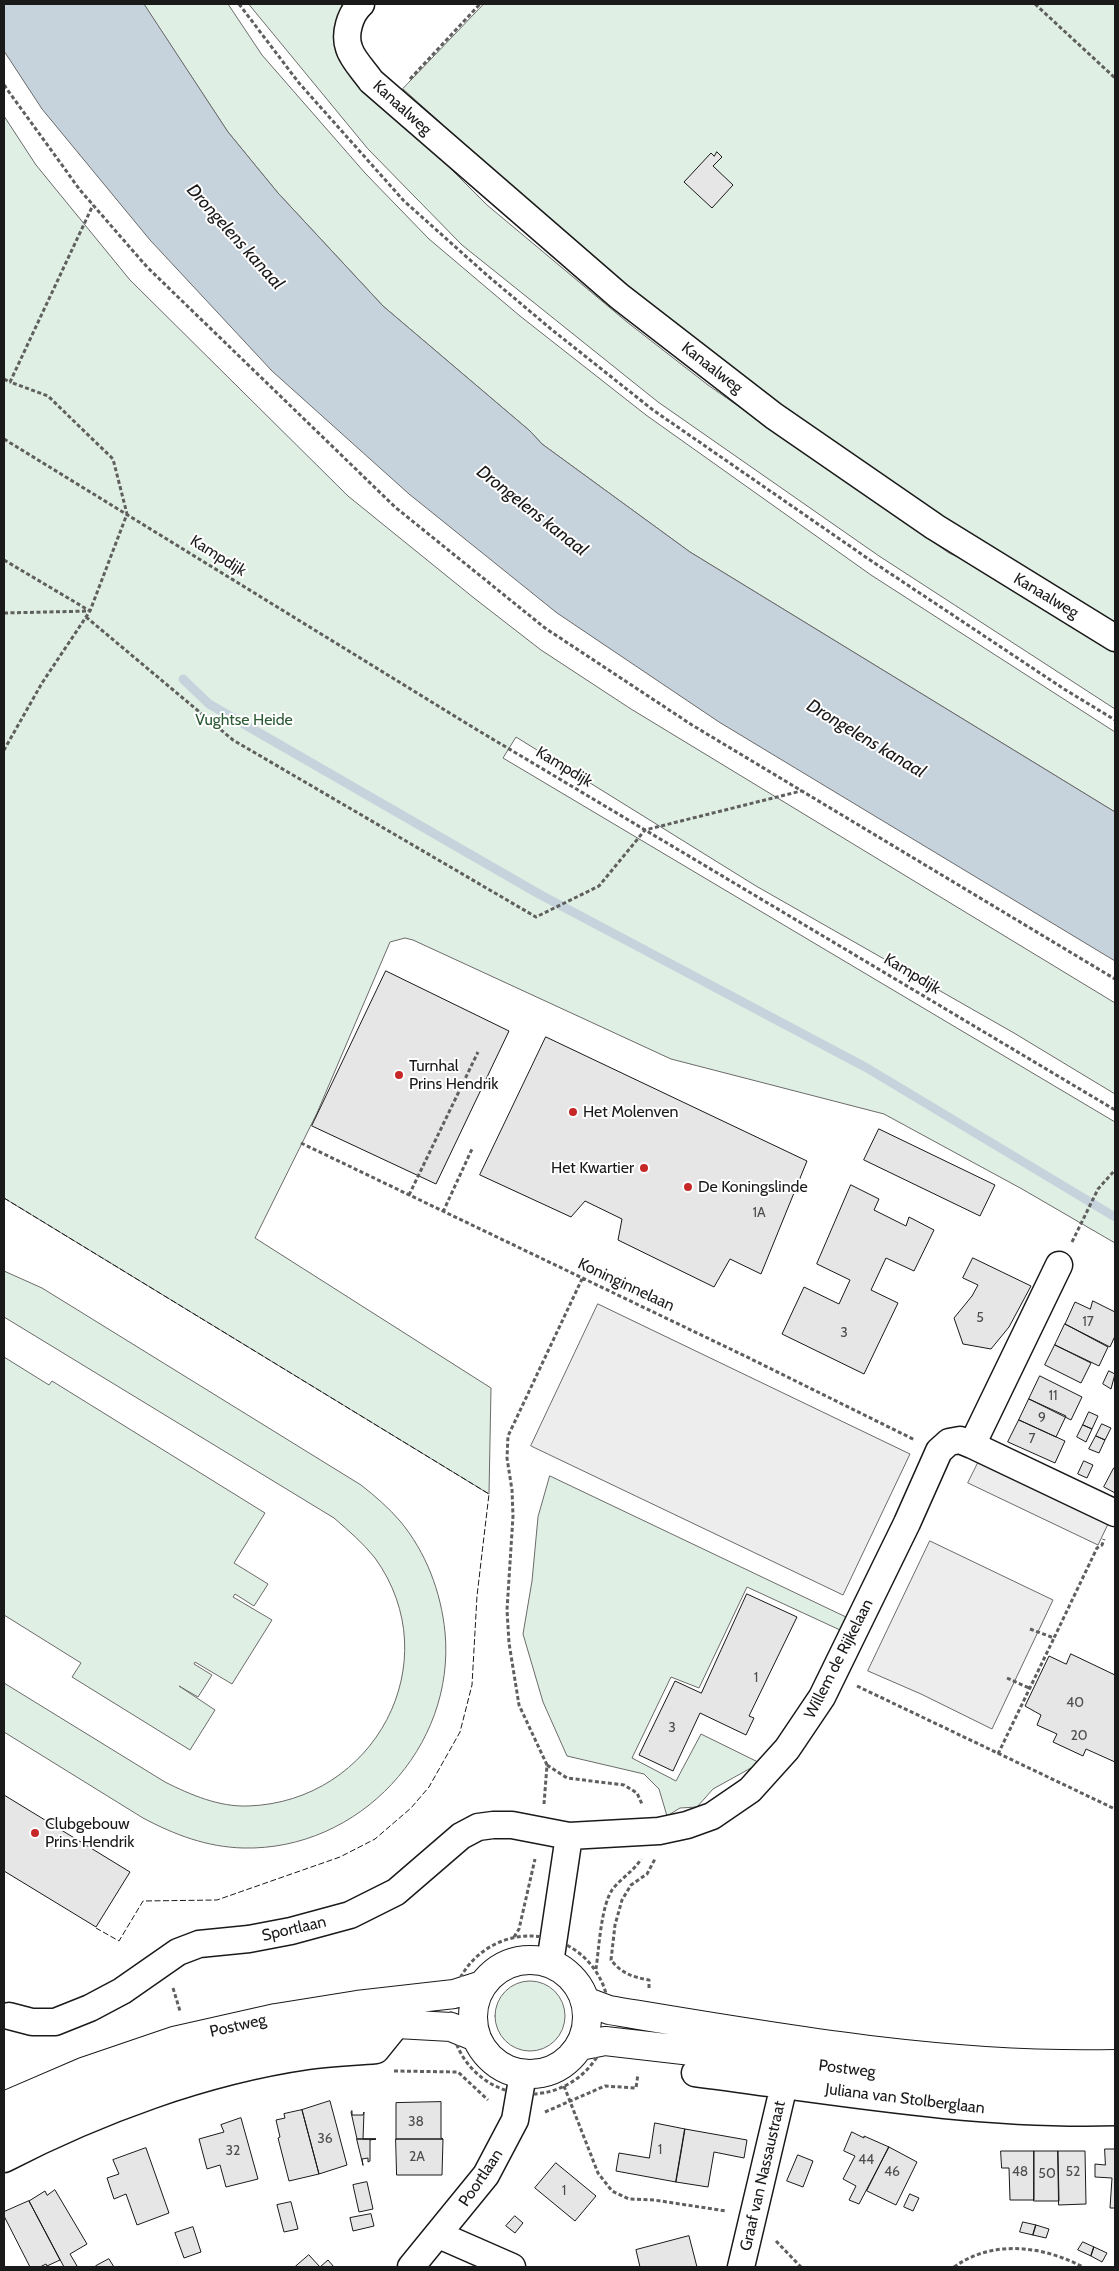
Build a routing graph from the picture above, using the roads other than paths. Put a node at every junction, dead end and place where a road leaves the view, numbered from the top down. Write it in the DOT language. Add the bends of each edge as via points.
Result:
graph roads {
  1 [pos="360,4"];
  2 [pos="1115,638"];
  3 [pos="1060,1265"];
  4 [pos="972,1445"];
  5 [pos="1115,1513"];
  6 [pos="569,1836"];
  7 [pos="550,1963"];
  8 [pos="482,1985"];
  9 [pos="585,2000"];
  10 [pos="9,2016"];
  11 [pos="397,2024"];
  12 [pos="476,2037"];
  13 [pos="580,2046"];
  14 [pos="1115,2064"];
  15 [pos="696,2073"];
  16 [pos="522,2074"];
  17 [pos="784,2084"];
  18 [pos="1115,2086"];
  19 [pos="4,2106"];
  20 [pos="1115,2112"];
  21 [pos="4,2131"];
  22 [pos="4,2159"];
  23 [pos="439,2235"];
  24 [pos="411,2267"];
  25 [pos="512,2267"];
  26 [pos="741,2267"];
  1 -- 2 [label="street, Kanaalweg" via="348,28 349,49 371,81 619,296 774,416 935,527"];
  3 -- 4 [label="street"];
  4 -- 5 [label="street"];
  4 -- 6 [label="street, Willem de Rijkelaan" via="960,1440 949,1442 939,1451 834,1675 805,1724 750,1790 712,1816 674,1829"];
  6 -- 7 [label="street"];
  6 -- 10 [label="street, Sportlaan" via="512,1826 478,1827 461,1836 396,1892 350,1915 249,1939 199,1944 178,1952 114,1995 55,2022 32,2022"];
  7 -- 8 [label="street" via="519,1960 505,1965"];
  7 -- 9 [label="street" via="575,1982"];
  8 -- 12 [label="street" via="474,2002 472,2020"];
  8 -- 19 [label="street, Postweg" via="454,1994 276,2018 174,2041 83,2072"];
  9 -- 13 [label="street" via="587,2024"];
  9 -- 14 [label="street, Postweg" via="609,2010 796,2042 1048,2066"];
  11 -- 12 [label="street, Postweg" via="451,2027"];
  11 -- 21 [label="street, Postweg" via="277,2039 178,2062 88,2093"];
  11 -- 22 [label="street" via="376,2050 308,2056 200,2081 97,2116"];
  12 -- 16 [label="street" via="494,2062"];
  13 -- 16 [label="street" via="555,2069 539,2074"];
  13 -- 18 [label="street, Postweg" via="605,2041 952,2081 1046,2088"];
  15 -- 17 [label="street, Juliana van Stolberglaan"];
  16 -- 23 [label="street, Poortlaan" via="515,2120 508,2136 486,2175"];
  17 -- 20 [label="street, Juliana van Stolberglaan" via="1017,2111"];
  17 -- 26 [label="street, Graaf van Nassaustraat"];
  23 -- 24 [label="street, Poortlaan"];
  23 -- 25 [label="street"];
}
